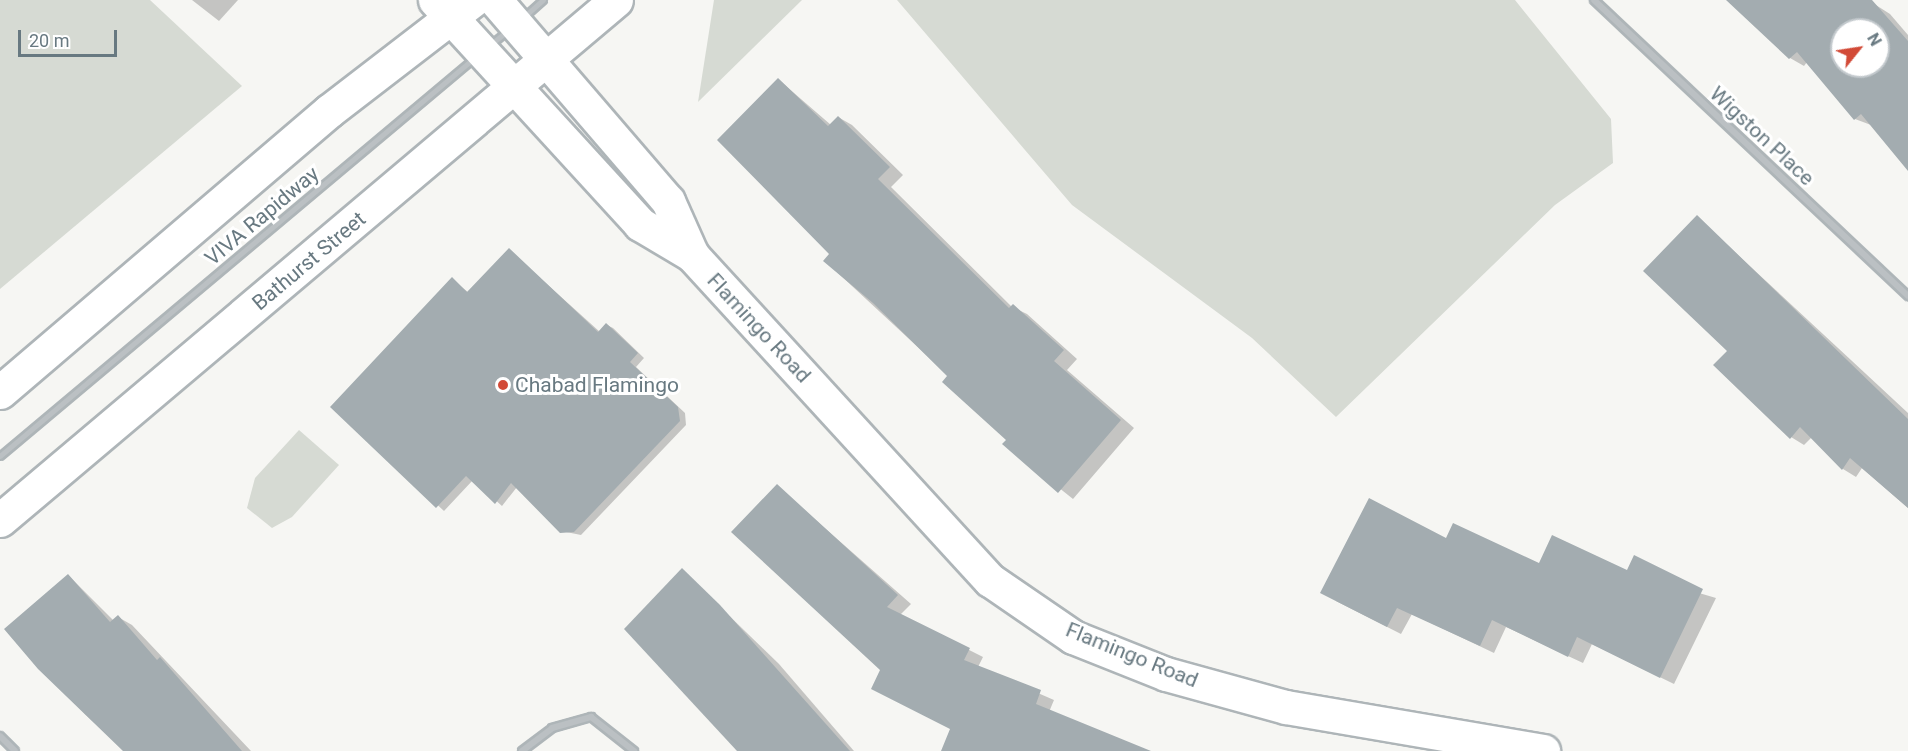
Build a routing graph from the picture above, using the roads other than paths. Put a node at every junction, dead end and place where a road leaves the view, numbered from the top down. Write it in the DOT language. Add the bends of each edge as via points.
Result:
graph roads {
  1 [pos="543,0"];
  2 [pos="616,0"];
  3 [pos="1594,0"];
  4 [pos="453,6"];
  5 [pos="505,12"];
  6 [pos="481,52"];
  7 [pos="545,58"];
  8 [pos="512,87"];
  9 [pos="692,255"];
  10 [pos="1908,296"];
  11 [pos="0,392"];
  12 [pos="0,456"];
  13 [pos="0,520"];
  14 [pos="0,736"];
  15 [pos="1531,750"];
  16 [pos="15,751"];
  17 [pos="522,751"];
  18 [pos="634,751"];
  1 -- 5 [label="lane, VIVA Rapidway"];
  2 -- 7 [label="street, Bathurst Street"];
  3 -- 10 [label="street, Wigston Place"];
  4 -- 6 [label="street, Flamingo Road"];
  4 -- 11 [label="street"];
  5 -- 6 [label="lane, VIVA Rapidway"];
  5 -- 7 [label="street, Flamingo Road"];
  6 -- 8 [label="street, Flamingo Road"];
  6 -- 12 [label="lane, VIVA Rapidway"];
  7 -- 8 [label="street, Bathurst Street"];
  7 -- 9 [label="street, Flamingo Road" via="668,201"];
  8 -- 9 [label="street, Flamingo Road" via="640,224"];
  8 -- 13 [label="street, Bathurst Street"];
  9 -- 15 [label="street, Flamingo Road" via="990,580 1073,637 1166,674 1286,707"];
  14 -- 16 [label="street"];
  17 -- 18 [label="street" via="552,728 591,717"];
}
